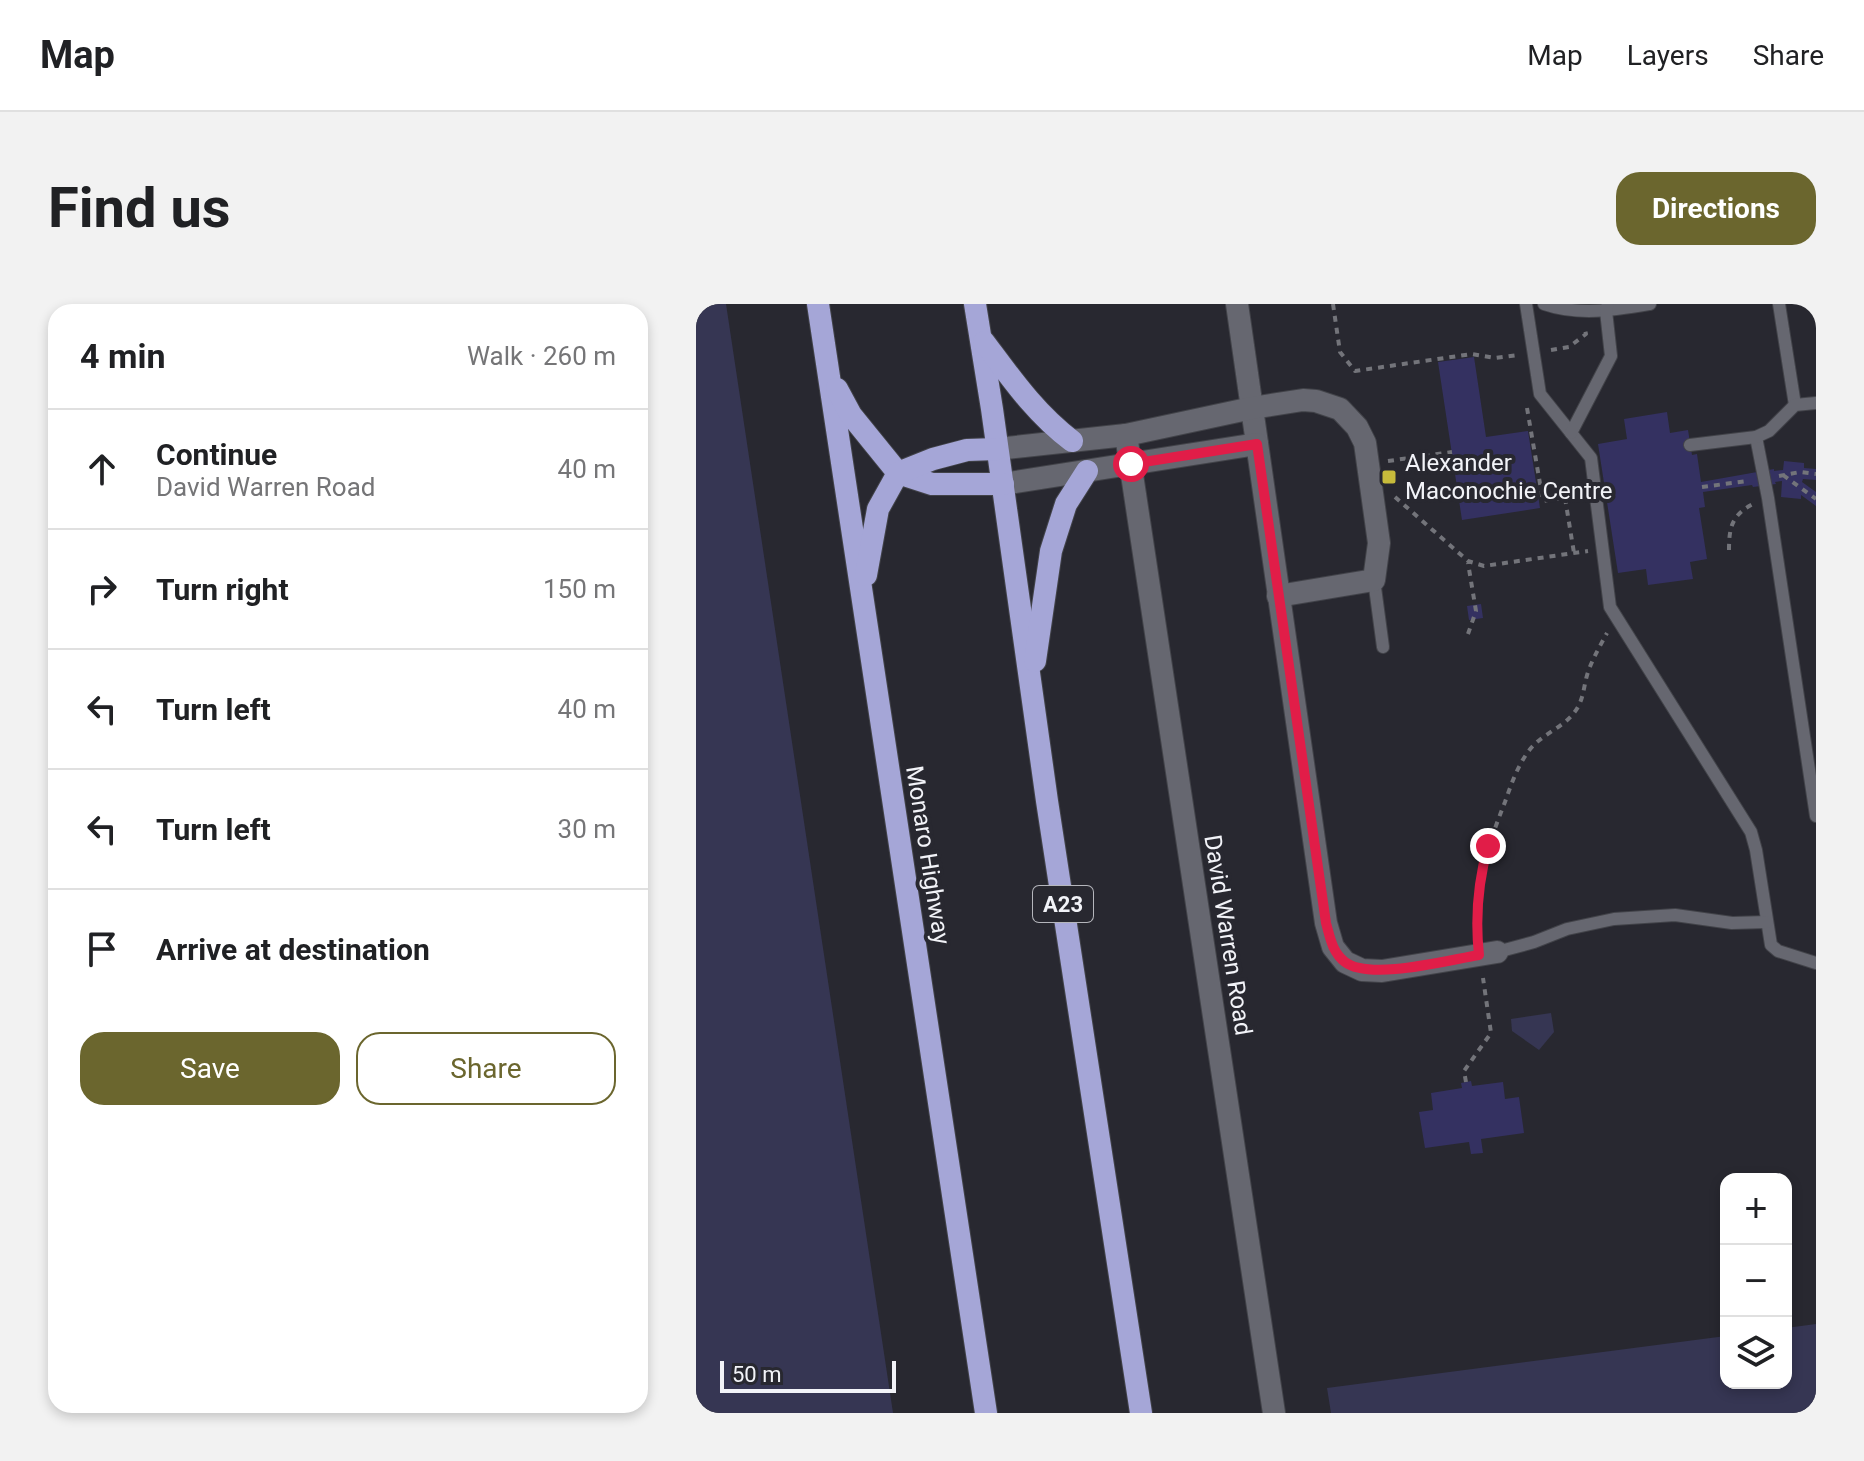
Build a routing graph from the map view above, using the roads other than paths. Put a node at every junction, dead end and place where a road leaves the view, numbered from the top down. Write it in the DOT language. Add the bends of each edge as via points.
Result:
graph roads {
  1 [pos="818,304"];
  2 [pos="975,304"];
  3 [pos="1237,304"];
  4 [pos="1526,304"];
  5 [pos="1544,304"];
  6 [pos="1650,304"];
  7 [pos="1779,304"];
  8 [pos="1607,308"];
  9 [pos="980,338"];
  10 [pos="829,375"];
  11 [pos="1816,403"];
  12 [pos="1795,405"];
  13 [pos="1252,408"];
  14 [pos="1571,433"];
  15 [pos="1126,435"];
  16 [pos="1756,437"];
  17 [pos="1072,441"];
  18 [pos="1257,444"];
  19 [pos="1690,445"];
  20 [pos="997,449"];
  21 [pos="1131,464"];
  22 [pos="1087,471"];
  23 [pos="898,473"];
  24 [pos="1003,484"];
  25 [pos="1374,580"];
  26 [pos="863,596"];
  27 [pos="1278,596"];
  28 [pos="1383,647"];
  29 [pos="1031,690"];
  30 [pos="1816,816"];
  31 [pos="1767,922"];
  32 [pos="1488,954"];
  33 [pos="1816,963"];
  34 [pos="986,1413"];
  35 [pos="1141,1413"];
  36 [pos="1274,1413"];
  1 -- 10 [label="highway, Monaro Highway"];
  2 -- 9 [label="highway, A23"];
  3 -- 13 [label="street"];
  4 -- 14 [label="lane" via="1540,394"];
  5 -- 8 [label="lane" via="1582,311"];
  6 -- 8 [label="lane"];
  7 -- 12 [label="lane"];
  8 -- 14 [label="lane" via="1611,356"];
  9 -- 17 [label="highway" via="1049,424"];
  9 -- 20 [label="highway, A23"];
  10 -- 23 [label="highway" via="851,415"];
  10 -- 26 [label="highway, Monaro Highway"];
  11 -- 12 [label="lane"];
  12 -- 16 [label="lane"];
  13 -- 15 [label="street"];
  13 -- 18 [label="street"];
  13 -- 25 [label="street" via="1316,401 1340,409 1357,427 1365,443 1379,543"];
  14 -- 31 [label="lane" via="1591,458 1610,607 1751,832"];
  15 -- 17 [label="street"];
  15 -- 21 [label="street, David Warren Road"];
  16 -- 19 [label="lane"];
  16 -- 30 [label="lane"];
  17 -- 20 [label="street"];
  18 -- 21 [label="street"];
  18 -- 27 [label="street"];
  20 -- 23 [label="highway" via="967,450"];
  20 -- 24 [label="highway, A23"];
  21 -- 22 [label="street"];
  21 -- 36 [label="street, David Warren Road"];
  22 -- 24 [label="street"];
  22 -- 29 [label="highway" via="1066,504 1051,551"];
  23 -- 24 [label="highway" via="932,484"];
  23 -- 26 [label="highway" via="878,509"];
  24 -- 29 [label="highway, A23"];
  25 -- 27 [label="street"];
  25 -- 28 [label="lane"];
  26 -- 34 [label="highway, Monaro Highway"];
  27 -- 32 [label="street" via="1333,947 1345,962 1382,971"];
  29 -- 35 [label="highway, A23"];
  31 -- 32 [label="lane" via="1675,915 1614,919"];
  31 -- 33 [label="lane" via="1771,945 1778,951"];
}
